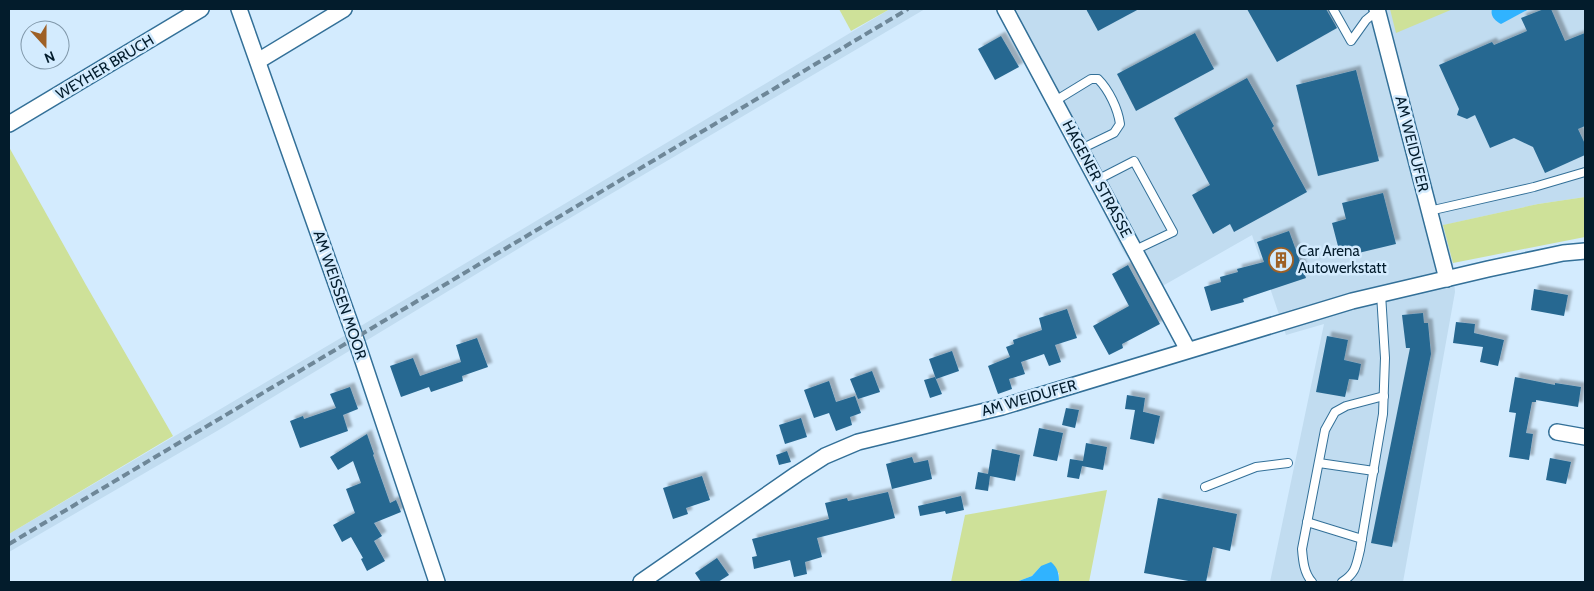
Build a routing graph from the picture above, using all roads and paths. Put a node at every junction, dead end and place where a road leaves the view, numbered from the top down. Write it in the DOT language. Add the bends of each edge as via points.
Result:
graph roads {
  1 [pos="202,9"];
  2 [pos="239,9"];
  3 [pos="344,9"];
  4 [pos="1005,9"];
  5 [pos="1333,9"];
  6 [pos="1377,10"];
  7 [pos="258,61"];
  8 [pos="1055,101"];
  9 [pos="9,124"];
  10 [pos="1081,149"];
  11 [pos="1585,172"];
  12 [pos="1097,180"];
  13 [pos="1429,211"];
  14 [pos="1135,250"];
  15 [pos="1585,251"];
  16 [pos="1447,279"];
  17 [pos="1381,294"];
  18 [pos="1188,350"];
  19 [pos="1384,396"];
  20 [pos="1557,432"];
  21 [pos="1585,437"];
  22 [pos="1288,463"];
  23 [pos="1319,463"];
  24 [pos="1374,471"];
  25 [pos="1205,487"];
  26 [pos="1307,522"];
  27 [pos="1362,539"];
  28 [pos="437,582"];
  29 [pos="641,582"];
  30 [pos="1312,582"];
  31 [pos="1342,582"];
  1 -- 9 [label="street, WEYHER BRUCH"];
  2 -- 7 [label="street, AM WEISSEN MOOR"];
  3 -- 7 [label="street"];
  4 -- 8 [label="street, HAGENER STRASSE"];
  5 -- 6 [label="lane" via="1351,41"];
  6 -- 13 [label="street, AM WEIDUFER"];
  7 -- 28 [label="street, AM WEISSEN MOOR"];
  8 -- 10 [label="street, HAGENER STRASSE"];
  8 -- 10 [label="lane" via="1091,79 1098,79 1104,85 1120,124 1114,133"];
  10 -- 12 [label="street, HAGENER STRASSE"];
  11 -- 13 [label="lane"];
  12 -- 14 [label="street, HAGENER STRASSE"];
  12 -- 14 [label="lane" via="1134,161 1173,232"];
  13 -- 16 [label="street, AM WEIDUFER"];
  14 -- 18 [label="street, HAGENER STRASSE"];
  15 -- 16 [label="street, AM WEIDUFER"];
  16 -- 17 [label="street, AM WEIDUFER"];
  17 -- 18 [label="street, AM WEIDUFER"];
  17 -- 19 [label="lane" via="1386,358"];
  18 -- 29 [label="street, AM WEIDUFER" via="1002,407 858,442 825,456 797,474"];
  19 -- 23 [label="lane" via="1335,412 1325,430"];
  19 -- 24 [label="lane"];
  20 -- 21 [label="street"];
  22 -- 25 [label="lane" via="1256,467"];
  23 -- 24 [label="lane"];
  23 -- 26 [label="lane"];
  24 -- 27 [label="lane"];
  26 -- 27 [label="lane"];
  26 -- 30 [label="lane" via="1302,549 1304,565"];
  27 -- 31 [label="lane" via="1355,572"];
}
